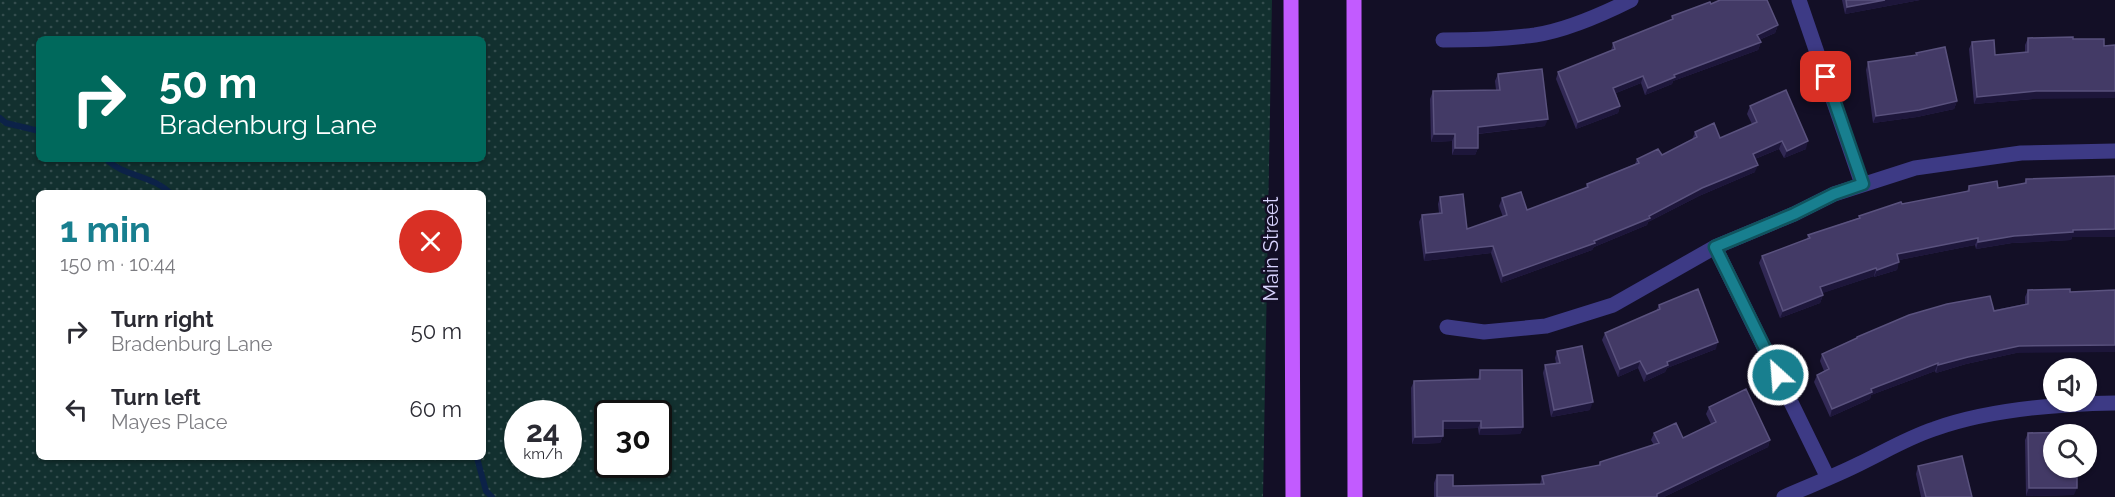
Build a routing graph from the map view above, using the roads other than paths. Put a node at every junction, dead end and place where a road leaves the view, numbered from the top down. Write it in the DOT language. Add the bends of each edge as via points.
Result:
graph roads {
  1 [pos="1291,0"];
  2 [pos="1354,0"];
  3 [pos="1631,0"];
  4 [pos="1799,0"];
  5 [pos="1443,40"];
  6 [pos="2115,152"];
  7 [pos="1863,184"];
  8 [pos="1715,247"];
  9 [pos="1447,327"];
  10 [pos="2115,403"];
  11 [pos="1828,477"];
  12 [pos="1293,497"];
  13 [pos="1355,497"];
  14 [pos="1784,497"];
  1 -- 12 [label="main road, Main Street"];
  2 -- 13 [label="main road"];
  3 -- 5 [label="street" via="1598,16 1538,35"];
  4 -- 7 [label="street"];
  6 -- 7 [label="street" via="2021,153 1970,159 1915,168"];
  7 -- 8 [label="street"];
  8 -- 9 [label="street" via="1613,304 1546,326 1484,332"];
  8 -- 11 [label="street"];
  10 -- 11 [label="street" via="2081,404 1959,422 1901,441"];
  11 -- 14 [label="street"];
}
